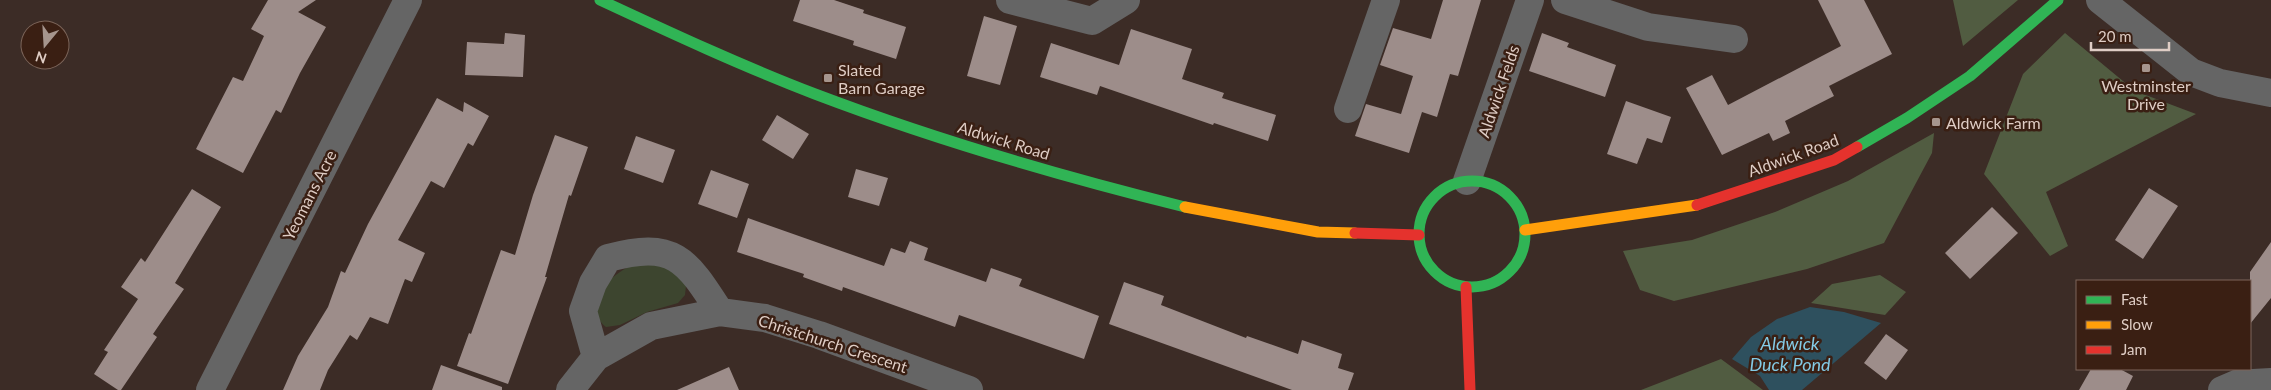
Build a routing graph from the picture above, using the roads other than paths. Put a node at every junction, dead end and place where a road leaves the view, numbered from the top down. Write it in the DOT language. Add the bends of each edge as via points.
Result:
graph roads {
  1 [pos="408,0"];
  2 [pos="600,0"];
  3 [pos="1010,0"];
  4 [pos="1126,0"];
  5 [pos="1386,0"];
  6 [pos="1530,0"];
  7 [pos="1565,0"];
  8 [pos="2058,0"];
  9 [pos="2100,0"];
  10 [pos="1734,39"];
  11 [pos="2271,93"];
  12 [pos="1348,109"];
  13 [pos="1467,181"];
  14 [pos="1525,230"];
  15 [pos="1418,235"];
  16 [pos="1466,287"];
  17 [pos="720,312"];
  18 [pos="596,357"];
  19 [pos="2271,382"];
  20 [pos="210,390"];
  21 [pos="570,390"];
  22 [pos="969,390"];
  23 [pos="1470,390"];
  24 [pos="2222,390"];
  1 -- 20 [label="street, Yeomans Acre"];
  2 -- 15 [label="main road, Aldwick Road" via="816,94 1066,176 1188,208 1318,232"];
  3 -- 4 [label="street" via="1092,21"];
  5 -- 12 [label="street"];
  6 -- 13 [label="street, Aldwick Felds"];
  7 -- 10 [label="street" via="1648,27"];
  8 -- 14 [label="main road, Aldwick Road" via="1970,76 1908,118 1834,160 1691,208"];
  9 -- 11 [label="street" via="2191,72 2220,83"];
  13 -- 14 [label="main road" via="1499,189 1521,214"];
  13 -- 15 [label="main road" via="1451,185 1427,205"];
  14 -- 16 [label="main road" via="1524,245 1509,272 1497,282"];
  15 -- 16 [label="main road" via="1421,250 1438,276"];
  16 -- 23 [label="main road"];
  17 -- 18 [label="street, Christchurch Crescent" via="651,326"];
  17 -- 18 [label="street" via="684,263 662,251 634,251 608,258 593,283 584,311"];
  17 -- 22 [label="street, Christchurch Crescent" via="765,318"];
  18 -- 21 [label="street, Christchurch Crescent"];
  19 -- 24 [label="street" via="2236,384"];
}
